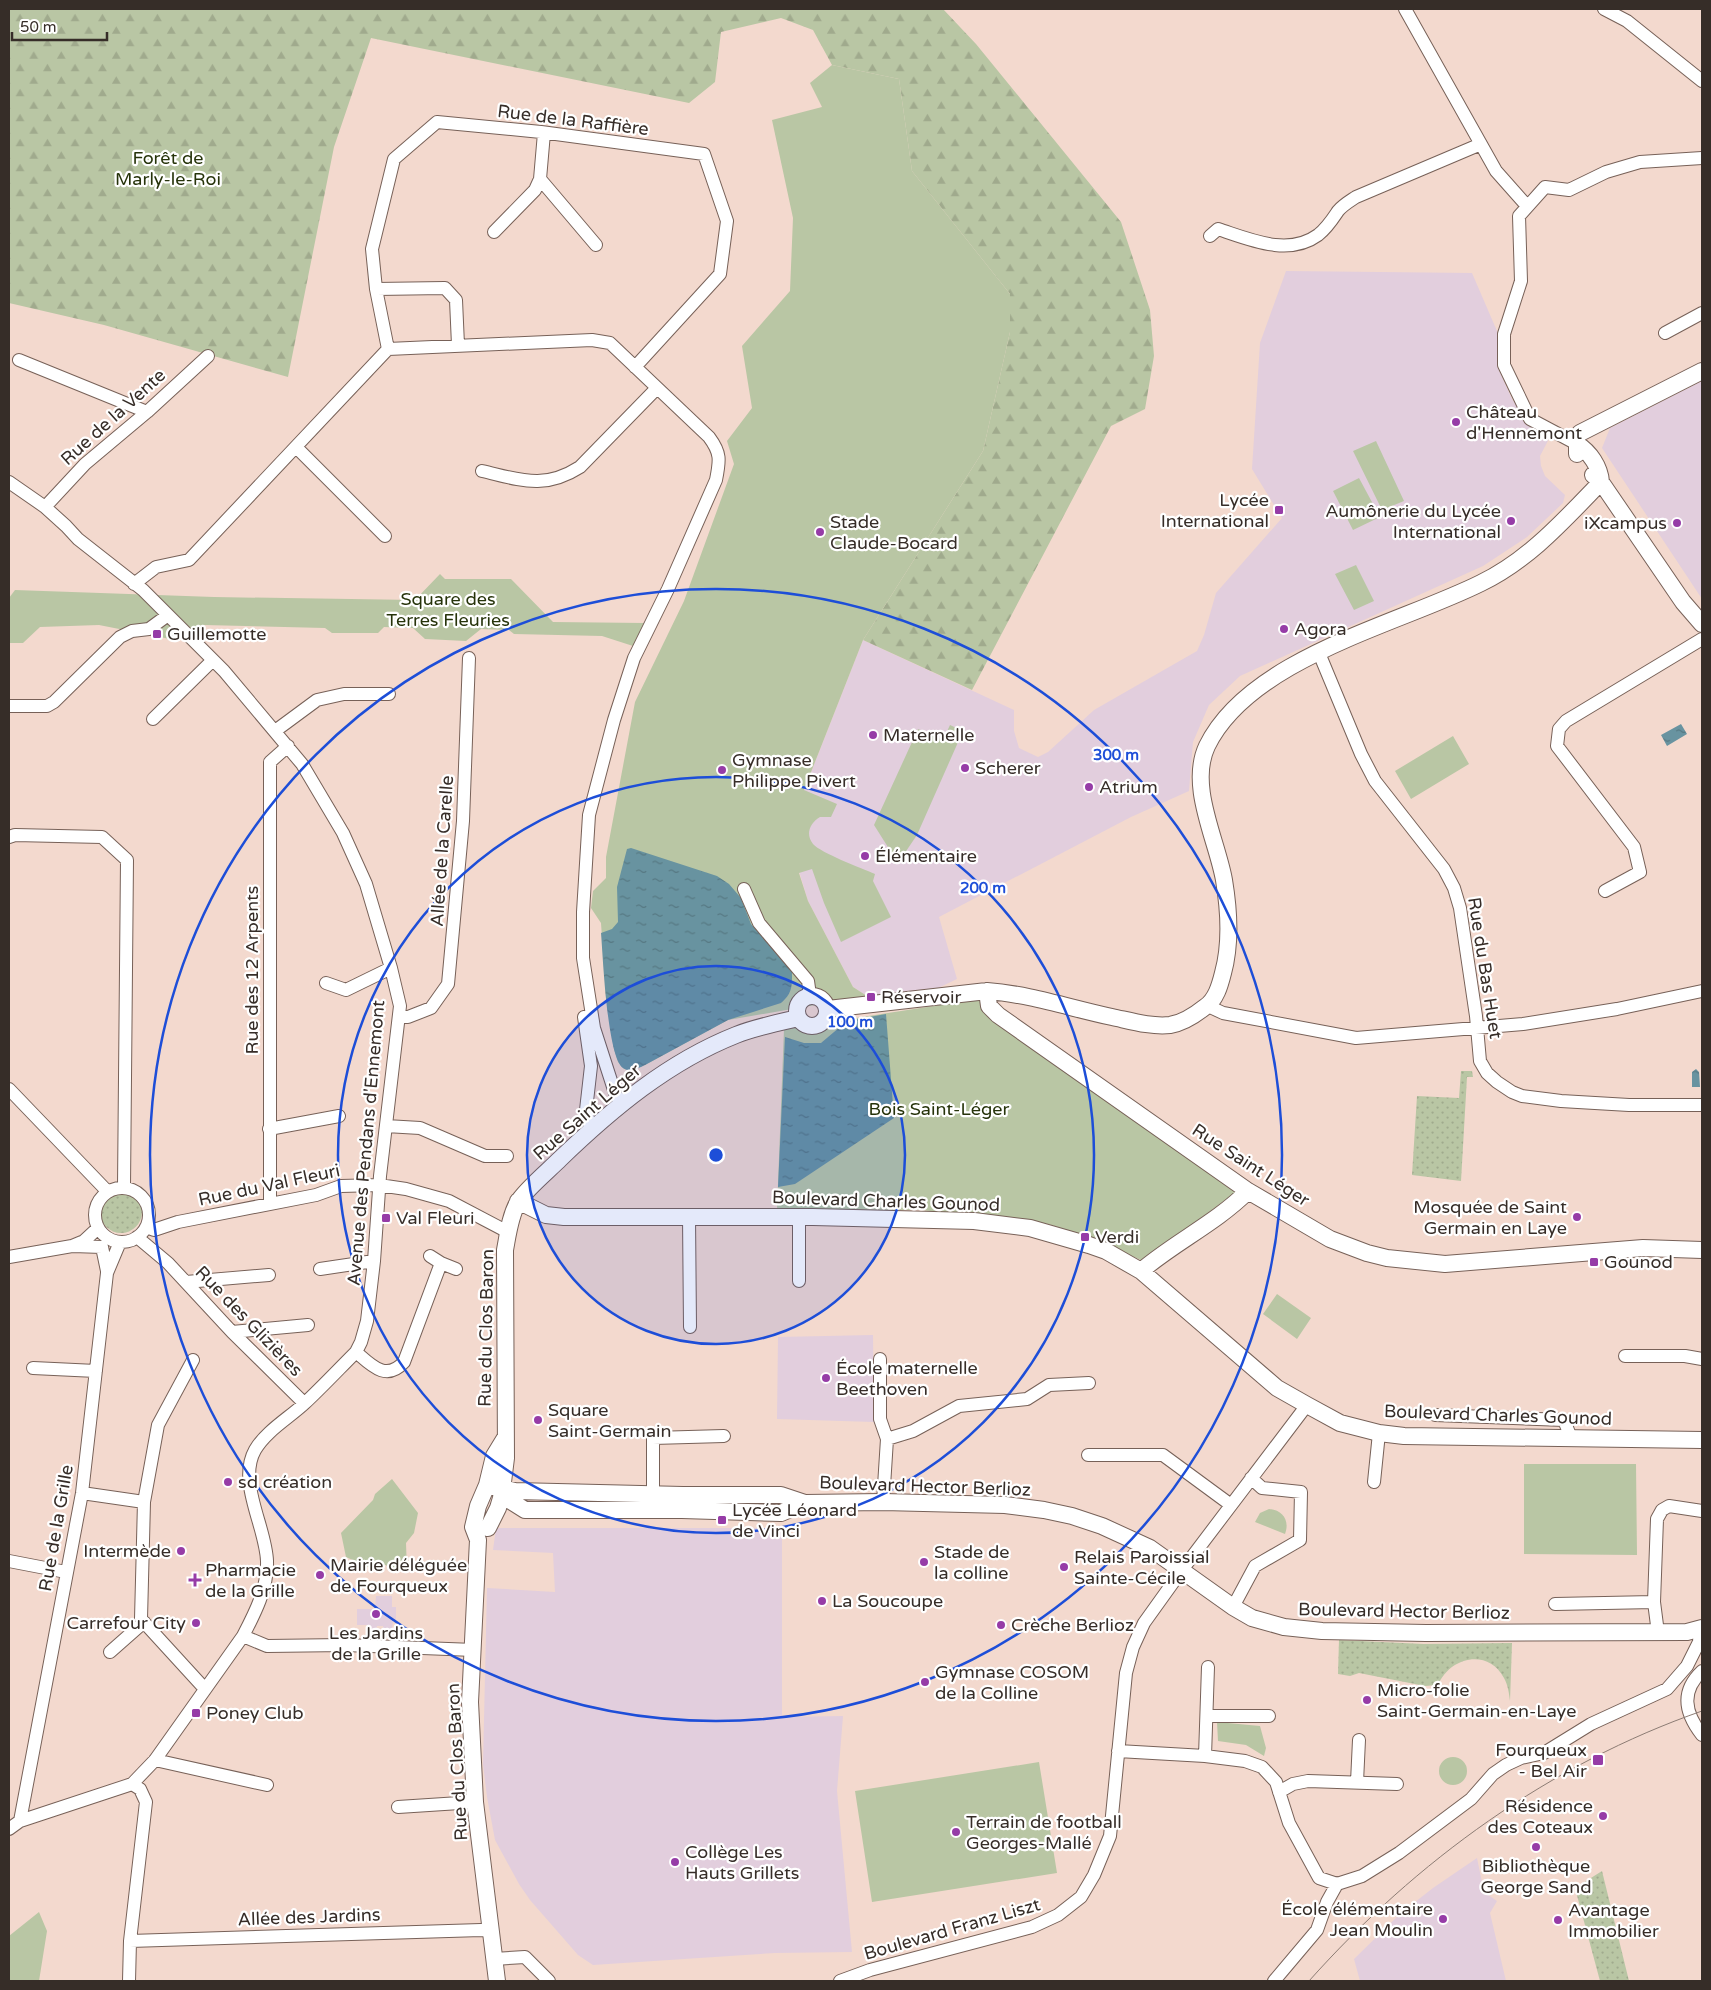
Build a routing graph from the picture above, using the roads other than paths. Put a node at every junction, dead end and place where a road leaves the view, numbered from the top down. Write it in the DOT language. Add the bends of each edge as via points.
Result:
graph roads {
  1 [pos="1405,9"];
  2 [pos="1604,9"];
  3 [pos="1702,81"];
  4 [pos="544,133"];
  5 [pos="1481,144"];
  6 [pos="1702,158"];
  7 [pos="540,179"];
  8 [pos="1527,206"];
  9 [pos="494,232"];
  10 [pos="1210,236"];
  11 [pos="596,245"];
  12 [pos="376,290"];
  13 [pos="1702,313"];
  14 [pos="1665,333"];
  15 [pos="458,345"];
  16 [pos="388,349"];
  17 [pos="208,356"];
  18 [pos="19,360"];
  19 [pos="635,367"];
  20 [pos="1702,371"];
  21 [pos="657,388"];
  22 [pos="147,412"];
  23 [pos="1577,444"];
  24 [pos="296,447"];
  25 [pos="482,471"];
  26 [pos="9,482"];
  27 [pos="1601,482"];
  28 [pos="44,507"];
  29 [pos="384,536"];
  30 [pos="134,584"];
  31 [pos="168,615"];
  32 [pos="1702,624"];
  33 [pos="1702,640"];
  34 [pos="1319,652"];
  35 [pos="468,658"];
  36 [pos="213,660"];
  37 [pos="389,694"];
  38 [pos="9,706"];
  39 [pos="153,719"];
  40 [pos="276,731"];
  41 [pos="288,746"];
  42 [pos="9,837"];
  43 [pos="744,889"];
  44 [pos="1605,890"];
  45 [pos="391,968"];
  46 [pos="326,983"];
  47 [pos="809,988"];
  48 [pos="987,991"];
  49 [pos="1702,992"];
  50 [pos="1208,1006"];
  51 [pos="828,1008"];
  52 [pos="584,1014"];
  53 [pos="798,1016"];
  54 [pos="398,1017"];
  55 [pos="1477,1027"];
  56 [pos="9,1089"];
  57 [pos="621,1104"];
  58 [pos="1702,1105"];
  59 [pos="339,1116"];
  60 [pos="386,1126"];
  61 [pos="269,1129"];
  62 [pos="590,1131"];
  63 [pos="507,1156"];
  64 [pos="379,1185"];
  65 [pos="124,1187"];
  66 [pos="1248,1190"];
  67 [pos="107,1191"];
  68 [pos="518,1202"];
  69 [pos="270,1203"];
  70 [pos="149,1213"];
  71 [pos="689,1216"];
  72 [pos="799,1217"];
  73 [pos="178,1222"];
  74 [pos="510,1225"];
  75 [pos="146,1227"];
  76 [pos="137,1237"];
  77 [pos="102,1238"];
  78 [pos="120,1242"];
  79 [pos="72,1246"];
  80 [pos="1702,1250"];
  81 [pos="430,1256"];
  82 [pos="9,1257"];
  83 [pos="374,1261"];
  84 [pos="168,1263"];
  85 [pos="441,1263"];
  86 [pos="320,1269"];
  87 [pos="456,1269"];
  88 [pos="1141,1271"];
  89 [pos="108,1273"];
  90 [pos="269,1275"];
  91 [pos="799,1281"];
  92 [pos="186,1282"];
  93 [pos="308,1325"];
  94 [pos="690,1327"];
  95 [pos="232,1332"];
  96 [pos="356,1352"];
  97 [pos="1625,1356"];
  98 [pos="880,1359"];
  99 [pos="1702,1359"];
  100 [pos="193,1360"];
  101 [pos="32,1368"];
  102 [pos="96,1371"];
  103 [pos="1089,1383"];
  104 [pos="304,1403"];
  105 [pos="1307,1405"];
  106 [pos="1435,1415"];
  107 [pos="1379,1433"];
  108 [pos="724,1436"];
  109 [pos="505,1438"];
  110 [pos="1571,1438"];
  111 [pos="887,1439"];
  112 [pos="1702,1440"];
  113 [pos="1088,1455"];
  114 [pos="506,1464"];
  115 [pos="1251,1478"];
  116 [pos="1374,1482"];
  117 [pos="487,1485"];
  118 [pos="509,1489"];
  119 [pos="532,1491"];
  120 [pos="82,1494"];
  121 [pos="653,1494"];
  122 [pos="144,1502"];
  123 [pos="883,1502"];
  124 [pos="805,1503"];
  125 [pos="1231,1505"];
  126 [pos="523,1509"];
  127 [pos="1702,1511"];
  128 [pos="483,1534"];
  129 [pos="9,1561"];
  130 [pos="1182,1570"];
  131 [pos="66,1572"];
  132 [pos="1654,1602"];
  133 [pos="1555,1604"];
  134 [pos="1233,1607"];
  135 [pos="144,1622"];
  136 [pos="1701,1628"];
  137 [pos="1658,1633"];
  138 [pos="243,1636"];
  139 [pos="474,1650"];
  140 [pos="110,1652"];
  141 [pos="1208,1667"];
  142 [pos="1702,1671"];
  143 [pos="205,1689"];
  144 [pos="1207,1716"];
  145 [pos="1269,1716"];
  146 [pos="1702,1735"];
  147 [pos="1360,1740"];
  148 [pos="1118,1752"];
  149 [pos="1205,1756"];
  150 [pos="156,1760"];
  151 [pos="1357,1782"];
  152 [pos="132,1784"];
  153 [pos="1397,1784"];
  154 [pos="267,1786"];
  155 [pos="1279,1792"];
  156 [pos="475,1802"];
  157 [pos="398,1807"];
  158 [pos="20,1821"];
  159 [pos="9,1829"];
  160 [pos="1337,1884"];
  161 [pos="490,1931"];
  162 [pos="130,1941"];
  163 [pos="494,1959"];
  164 [pos="130,1981"];
  165 [pos="497,1981"];
  166 [pos="549,1981"];
  167 [pos="840,1981"];
  168 [pos="1274,1981"];
  1 -- 5 [label="street"];
  2 -- 3 [label="street" via="1627,21"];
  4 -- 7 [label="street"];
  4 -- 12 [label="street, Rue de la Raffière" via="437,122 394,159 372,249"];
  4 -- 19 [label="street, Rue de la Raffière" via="704,154 727,221 720,274"];
  5 -- 8 [label="street" via="1496,171"];
  5 -- 10 [label="street" via="1356,197 1340,209 1317,236 1303,241 1283,246 1259,243 1218,229"];
  6 -- 8 [label="street" via="1640,162 1606,172 1568,190 1545,186"];
  7 -- 9 [label="street" via="535,190"];
  7 -- 11 [label="street"];
  8 -- 23 [label="street" via="1519,216 1521,281 1504,334 1504,364 1530,419"];
  12 -- 15 [label="street" via="444,288 456,300"];
  12 -- 16 [label="street, Rue de la Raffière"];
  13 -- 14 [label="street"];
  15 -- 16 [label="street"];
  15 -- 19 [label="street" via="592,340 610,343"];
  16 -- 24 [label="street"];
  17 -- 22 [label="street, Rue de la Vente"];
  18 -- 22 [label="street"];
  19 -- 21 [label="street"];
  20 -- 23 [label="street" via="1580,433"];
  21 -- 25 [label="street" via="580,467 569,474 538,482"];
  21 -- 57 [label="street" via="709,437 718,450 720,465 668,589 634,658 589,816 582,958 594,1028"];
  22 -- 28 [label="street, Rue de la Vente" via="85,464"];
  23 -- 27 [label="street" via="1600,472"];
  24 -- 29 [label="street"];
  24 -- 30 [label="street" via="189,560 156,567"];
  26 -- 28 [label="street, Avenue des Pendans d'Ennemont"];
  27 -- 32 [label="street" via="1683,602"];
  27 -- 34 [label="street" via="1542,542 1483,582"];
  28 -- 30 [label="street, Avenue des Pendans d'Ennemont"];
  30 -- 31 [label="street, Avenue des Pendans d'Ennemont"];
  31 -- 36 [label="street, Avenue des Pendans d'Ennemont"];
  31 -- 38 [label="street" via="150,629 120,636 54,702 47,706"];
  33 -- 44 [label="street" via="1566,721 1559,729 1557,746 1634,847 1640,872"];
  34 -- 50 [label="street" via="1278,674 1244,699 1218,726 1205,749 1201,795 1224,879 1228,915 1226,962 1220,988"];
  34 -- 55 [label="street, Rue du Bas Huet" via="1375,781 1444,869 1454,888 1460,908"];
  35 -- 54 [label="street, Allée de la Carelle" via="463,821 448,984 431,1008 408,1017"];
  36 -- 39 [label="street"];
  36 -- 40 [label="street, Avenue des Pendans d'Ennemont"];
  37 -- 40 [label="street" via="344,694 317,700"];
  40 -- 41 [label="street, Avenue des Pendans d'Ennemont"];
  41 -- 45 [label="street, Avenue des Pendans d'Ennemont" via="323,798 353,854 373,903"];
  41 -- 61 [label="street, Rue des 12 Arpents" via="270,762"];
  42 -- 65 [label="street" via="102,837 127,860"];
  43 -- 47 [label="street" via="759,923"];
  45 -- 46 [label="street" via="346,990"];
  45 -- 54 [label="street, Avenue des Pendans d'Ennemont" via="400,1006"];
  47 -- 51 [label="street" via="823,999"];
  47 -- 53 [label="street" via="799,1003"];
  48 -- 50 [label="street" via="1011,993 1144,1024 1170,1025"];
  48 -- 51 [label="street"];
  48 -- 66 [label="street, Rue Saint Léger" via="990,1006 998,1015"];
  49 -- 55 [label="street" via="1589,1014"];
  50 -- 55 [label="street" via="1223,1013 1356,1038"];
  51 -- 53 [label="street" via="826,1018 819,1025 804,1024"];
  52 -- 62 [label="street" via="591,1066 586,1110"];
  53 -- 57 [label="street, Rue Saint Léger" via="736,1034 677,1064"];
  54 -- 60 [label="street, Avenue des Pendans d'Ennemont"];
  55 -- 58 [label="street, Rue du Bas Huet" via="1480,1061 1487,1073 1522,1096 1629,1106"];
  56 -- 67 [label="street"];
  57 -- 62 [label="street, Rue Saint Léger"];
  59 -- 61 [label="street"];
  60 -- 63 [label="street" via="420,1128 485,1156"];
  60 -- 64 [label="street, Avenue des Pendans d'Ennemont"];
  61 -- 69 [label="street, Rue des 12 Arpents"];
  62 -- 68 [label="street, Rue Saint Léger"];
  64 -- 69 [label="street, Rue du Val Fleuri" via="341,1186 316,1195"];
  64 -- 74 [label="street, Rue du Val Fleuri" via="449,1201"];
  64 -- 83 [label="street, Avenue des Pendans d'Ennemont"];
  65 -- 67 [label="street"];
  65 -- 70 [label="street" via="144,1198"];
  66 -- 80 [label="street, Rue Saint Léger" via="1330,1239 1387,1258 1445,1264 1643,1248"];
  66 -- 88 [label="street" via="1228,1209 1163,1252"];
  67 -- 77 [label="street" via="95,1212"];
  68 -- 71 [label="street, Boulevard Charles Gounod" via="546,1215 564,1217"];
  68 -- 74 [label="street, Rue du Clos Baron"];
  69 -- 73 [label="street, Rue du Val Fleuri"];
  70 -- 73 [label="street, Rue du Val Fleuri"];
  70 -- 75 [label="street"];
  71 -- 72 [label="street, Boulevard Charles Gounod"];
  71 -- 94 [label="street"];
  72 -- 88 [label="street, Boulevard Charles Gounod" via="974,1221 1030,1228 1089,1245"];
  72 -- 91 [label="street"];
  73 -- 75 [label="street, Rue du Val Fleuri" via="154,1230"];
  74 -- 109 [label="street, Rue du Clos Baron" via="505,1250"];
  75 -- 76 [label="street"];
  75 -- 84 [label="street, Rue des Glizières"];
  76 -- 78 [label="street"];
  76 -- 84 [label="street, Rue des Glizières"];
  77 -- 78 [label="street"];
  77 -- 79 [label="street"];
  77 -- 79 [label="street"];
  77 -- 89 [label="street"];
  78 -- 89 [label="street, Rue de la Grille"];
  79 -- 82 [label="street"];
  81 -- 85 [label="street"];
  83 -- 86 [label="street"];
  83 -- 96 [label="street, Avenue des Pendans d'Ennemont" via="367,1321"];
  84 -- 92 [label="street, Rue des Glizières"];
  85 -- 87 [label="street"];
  85 -- 96 [label="street" via="408,1354 399,1368 385,1372"];
  88 -- 105 [label="street, Boulevard Charles Gounod" via="1277,1388"];
  89 -- 102 [label="street, Rue de la Grille"];
  90 -- 92 [label="street"];
  92 -- 95 [label="street, Rue des Glizières"];
  93 -- 95 [label="street"];
  95 -- 104 [label="street, Rue des Glizières"];
  96 -- 104 [label="street, Avenue des Pendans d'Ennemont"];
  97 -- 99 [label="street"];
  98 -- 111 [label="street" via="880,1419"];
  100 -- 122 [label="street" via="158,1426"];
  101 -- 102 [label="street"];
  102 -- 120 [label="street, Rue de la Grille"];
  103 -- 111 [label="street" via="1049,1385 1027,1400 959,1406 913,1431"];
  104 -- 138 [label="street, Avenue des Pendans d'Ennemont" via="254,1451 250,1466 250,1483 266,1544 267,1569 259,1602"];
  105 -- 107 [label="street, Boulevard Charles Gounod" via="1340,1423"];
  105 -- 115 [label="street, Boulevard Franz Liszt"];
  106 -- 110 [label="street" via="1564,1420"];
  107 -- 110 [label="street, Boulevard Charles Gounod"];
  107 -- 116 [label="street"];
  108 -- 121 [label="street" via="653,1438"];
  109 -- 114 [label="street, Rue du Clos Baron"];
  109 -- 117 [label="street, Rue du Clos Baron" via="494,1456"];
  110 -- 112 [label="street, Boulevard Charles Gounod"];
  111 -- 123 [label="street"];
  113 -- 125 [label="street" via="1163,1455"];
  114 -- 118 [label="street, Rue du Clos Baron"];
  114 -- 119 [label="street"];
  115 -- 125 [label="street, Boulevard Franz Liszt"];
  115 -- 134 [label="street" via="1262,1488 1301,1492 1300,1540 1255,1566"];
  117 -- 118 [label="street, Boulevard Hector Berlioz"];
  117 -- 128 [label="street, Rue du Clos Baron" via="473,1527"];
  118 -- 119 [label="street, Boulevard Hector Berlioz"];
  118 -- 126 [label="street" via="510,1500"];
  118 -- 128 [label="street, Rue du Clos Baron"];
  119 -- 121 [label="street, Boulevard Hector Berlioz"];
  119 -- 126 [label="street"];
  120 -- 122 [label="street"];
  120 -- 131 [label="street, Rue de la Grille"];
  121 -- 124 [label="street, Boulevard Hector Berlioz" via="781,1495"];
  122 -- 135 [label="street" via="141,1619"];
  123 -- 124 [label="street, Boulevard Hector Berlioz"];
  123 -- 130 [label="street, Boulevard Hector Berlioz" via="1005,1505 1072,1516 1150,1548"];
  124 -- 126 [label="street, Boulevard Hector Berlioz" via="781,1513"];
  125 -- 130 [label="street, Boulevard Franz Liszt"];
  126 -- 128 [label="street" via="499,1520"];
  127 -- 132 [label="street" via="1669,1506 1657,1519"];
  128 -- 139 [label="street, Rue du Clos Baron"];
  129 -- 131 [label="street"];
  130 -- 134 [label="street, Boulevard Hector Berlioz"];
  130 -- 148 [label="street, Boulevard Franz Liszt" via="1144,1623 1133,1647 1126,1673"];
  131 -- 158 [label="street, Rue de la Grille"];
  132 -- 133 [label="street"];
  132 -- 137 [label="street"];
  134 -- 137 [label="street, Boulevard Hector Berlioz" via="1252,1618 1284,1627 1322,1631"];
  135 -- 140 [label="street"];
  135 -- 143 [label="street"];
  136 -- 137 [label="street, Boulevard Hector Berlioz"];
  136 -- 160 [label="street" via="1700,1642 1687,1666 1666,1689 1591,1724 1544,1753 1506,1765 1493,1774 1471,1799 1400,1853 1362,1876"];
  138 -- 139 [label="street" via="266,1646"];
  138 -- 143 [label="street, Avenue des Pendans d'Ennemont"];
  139 -- 156 [label="street, Rue du Clos Baron" via="470,1702"];
  141 -- 144 [label="street"];
  142 -- 146 [label="street" via="1688,1687 1687,1699"];
  143 -- 150 [label="street, Avenue des Pendans d'Ennemont"];
  144 -- 145 [label="street"];
  144 -- 149 [label="street"];
  147 -- 151 [label="street"];
  148 -- 149 [label="street"];
  148 -- 167 [label="street, Boulevard Franz Liszt" via="1110,1836 1081,1897 1058,1915 1032,1927"];
  149 -- 155 [label="street" via="1245,1761 1262,1767 1276,1782"];
  150 -- 152 [label="street, Avenue des Pendans d'Ennemont"];
  150 -- 154 [label="street"];
  151 -- 153 [label="street"];
  151 -- 155 [label="street" via="1308,1781 1293,1784"];
  152 -- 158 [label="street"];
  152 -- 162 [label="street" via="140,1789 146,1802"];
  155 -- 160 [label="street" via="1289,1823 1319,1878"];
  156 -- 157 [label="street"];
  156 -- 161 [label="street, Rue du Clos Baron"];
  158 -- 159 [label="street"];
  160 -- 168 [label="street" via="1317,1930"];
  161 -- 162 [label="street, Allée des Jardins"];
  161 -- 163 [label="street, Rue du Clos Baron"];
  162 -- 164 [label="street"];
  163 -- 165 [label="street, Rue du Clos Baron"];
  163 -- 166 [label="street" via="524,1957"];
}
